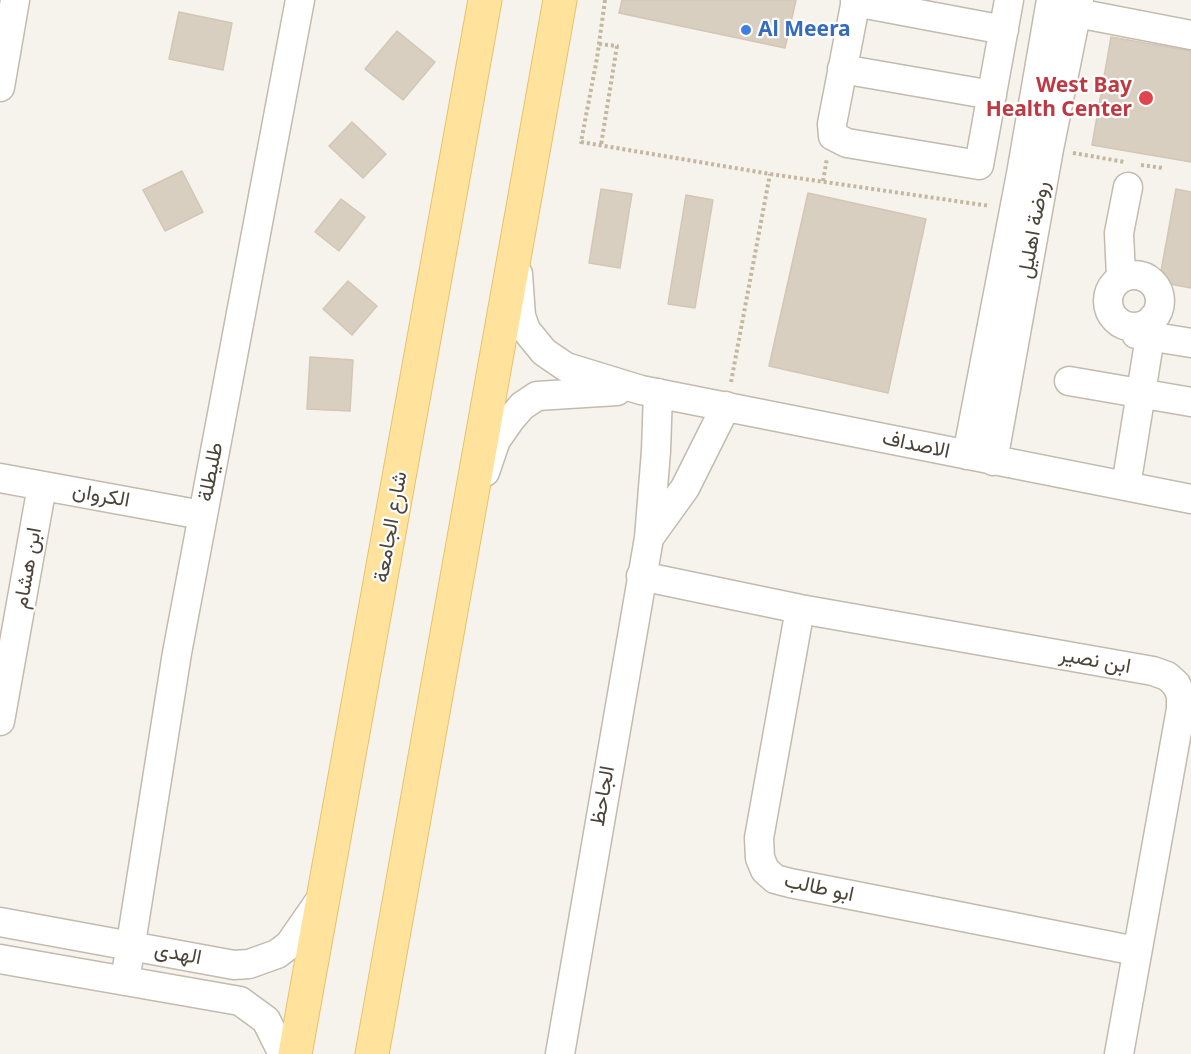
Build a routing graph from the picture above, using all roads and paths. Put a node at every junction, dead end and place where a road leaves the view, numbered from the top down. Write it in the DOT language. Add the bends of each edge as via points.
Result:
graph roads {
  1 [pos="15,0"];
  2 [pos="300,0"];
  3 [pos="485,0"];
  4 [pos="560,0"];
  5 [pos="605,0"];
  6 [pos="1009,0"];
  7 [pos="1051,0"];
  8 [pos="856,1"];
  9 [pos="1078,6"];
  10 [pos="1004,30"];
  11 [pos="1191,35"];
  12 [pos="599,44"];
  13 [pos="842,69"];
  14 [pos="0,87"];
  15 [pos="992,95"];
  16 [pos="601,145"];
  17 [pos="980,161"];
  18 [pos="1036,167"];
  19 [pos="1163,168"];
  20 [pos="770,174"];
  21 [pos="1128,187"];
  22 [pos="1014,209"];
  23 [pos="516,235"];
  24 [pos="1121,278"];
  25 [pos="1008,307"];
  26 [pos="1144,329"];
  27 [pos="1191,343"];
  28 [pos="1069,381"];
  29 [pos="649,391"];
  30 [pos="1134,392"];
  31 [pos="1191,402"];
  32 [pos="726,406"];
  33 [pos="980,458"];
  34 [pos="0,478"];
  35 [pos="1117,485"];
  36 [pos="42,486"];
  37 [pos="1191,499"];
  38 [pos="202,515"];
  39 [pos="649,538"];
  40 [pos="461,544"];
  41 [pos="641,576"];
  42 [pos="800,609"];
  43 [pos="0,721"];
  44 [pos="326,892"];
  45 [pos="0,922"];
  46 [pos="130,945"];
  47 [pos="1136,951"];
  48 [pos="0,958"];
  49 [pos="125,981"];
  50 [pos="283,1054"];
  51 [pos="296,1054"];
  52 [pos="372,1054"];
  53 [pos="560,1054"];
  54 [pos="1119,1054"];
  1 -- 14 [label="street"];
  2 -- 38 [label="street, طليطلة"];
  3 -- 44 [label="main road, شارع الجامعة"];
  4 -- 23 [label="main road"];
  5 -- 12 [label="path"];
  6 -- 10 [label="street"];
  7 -- 18 [label="street"];
  8 -- 10 [label="street"];
  8 -- 13 [label="street"];
  9 -- 11 [label="street"];
  9 -- 18 [label="street, روضة اهليل"];
  10 -- 15 [label="street"];
  12 -- 16 [label="path" via="616,46"];
  12 -- 16 [label="path" via="581,142"];
  13 -- 15 [label="street"];
  13 -- 17 [label="street" via="831,131 835,139"];
  15 -- 17 [label="street"];
  16 -- 20 [label="path"];
  17 -- 18 [label="street"];
  18 -- 19 [label="path"];
  18 -- 22 [label="street"];
  18 -- 25 [label="street, روضة اهليل"];
  20 -- 22 [label="path"];
  20 -- 32 [label="path"];
  21 -- 24 [label="street" via="1119,232"];
  22 -- 25 [label="street"];
  23 -- 29 [label="street, الاصداف" via="521,316 531,339 566,367"];
  23 -- 40 [label="main road"];
  24 -- 26 [label="street" via="1112,285 1109,309 1125,326"];
  24 -- 26 [label="street" via="1142,276 1157,289 1159,309"];
  25 -- 33 [label="street, روضة اهليل"];
  26 -- 27 [label="street"];
  26 -- 30 [label="street"];
  28 -- 30 [label="street"];
  29 -- 32 [label="street, الاصداف"];
  29 -- 39 [label="street, الجاحظ" via="656,451"];
  29 -- 40 [label="street, الاصداف" via="553,393 537,396 522,406 496,440"];
  30 -- 31 [label="street"];
  30 -- 35 [label="street"];
  32 -- 33 [label="street, الاصداف"];
  32 -- 39 [label="street, الجاحظ" via="685,488"];
  33 -- 35 [label="street, الاصداف"];
  34 -- 36 [label="street, الكروان"];
  35 -- 37 [label="street, الاصداف"];
  36 -- 38 [label="street, الكروان"];
  36 -- 43 [label="street, ابن هشام"];
  38 -- 46 [label="street, طليطلة"];
  39 -- 41 [label="street, الجاحظ"];
  40 -- 52 [label="main road"];
  41 -- 42 [label="street, ابن نصير"];
  41 -- 53 [label="street, الجاحظ"];
  42 -- 47 [label="street, ابو طالب" via="759,838 765,870 790,884"];
  42 -- 47 [label="street, ابن نصير" via="1153,671 1176,684 1181,695 1180,709"];
  44 -- 46 [label="street, الهدى" via="288,945 264,961 234,965"];
  44 -- 51 [label="main road, شارع الجامعة"];
  45 -- 46 [label="street, الهدى"];
  46 -- 49 [label="street, طليطلة"];
  47 -- 54 [label="street, ابن نصير"];
  48 -- 49 [label="street, الهدى"];
  49 -- 50 [label="street, الهدى" via="240,1001 266,1020"];
}
